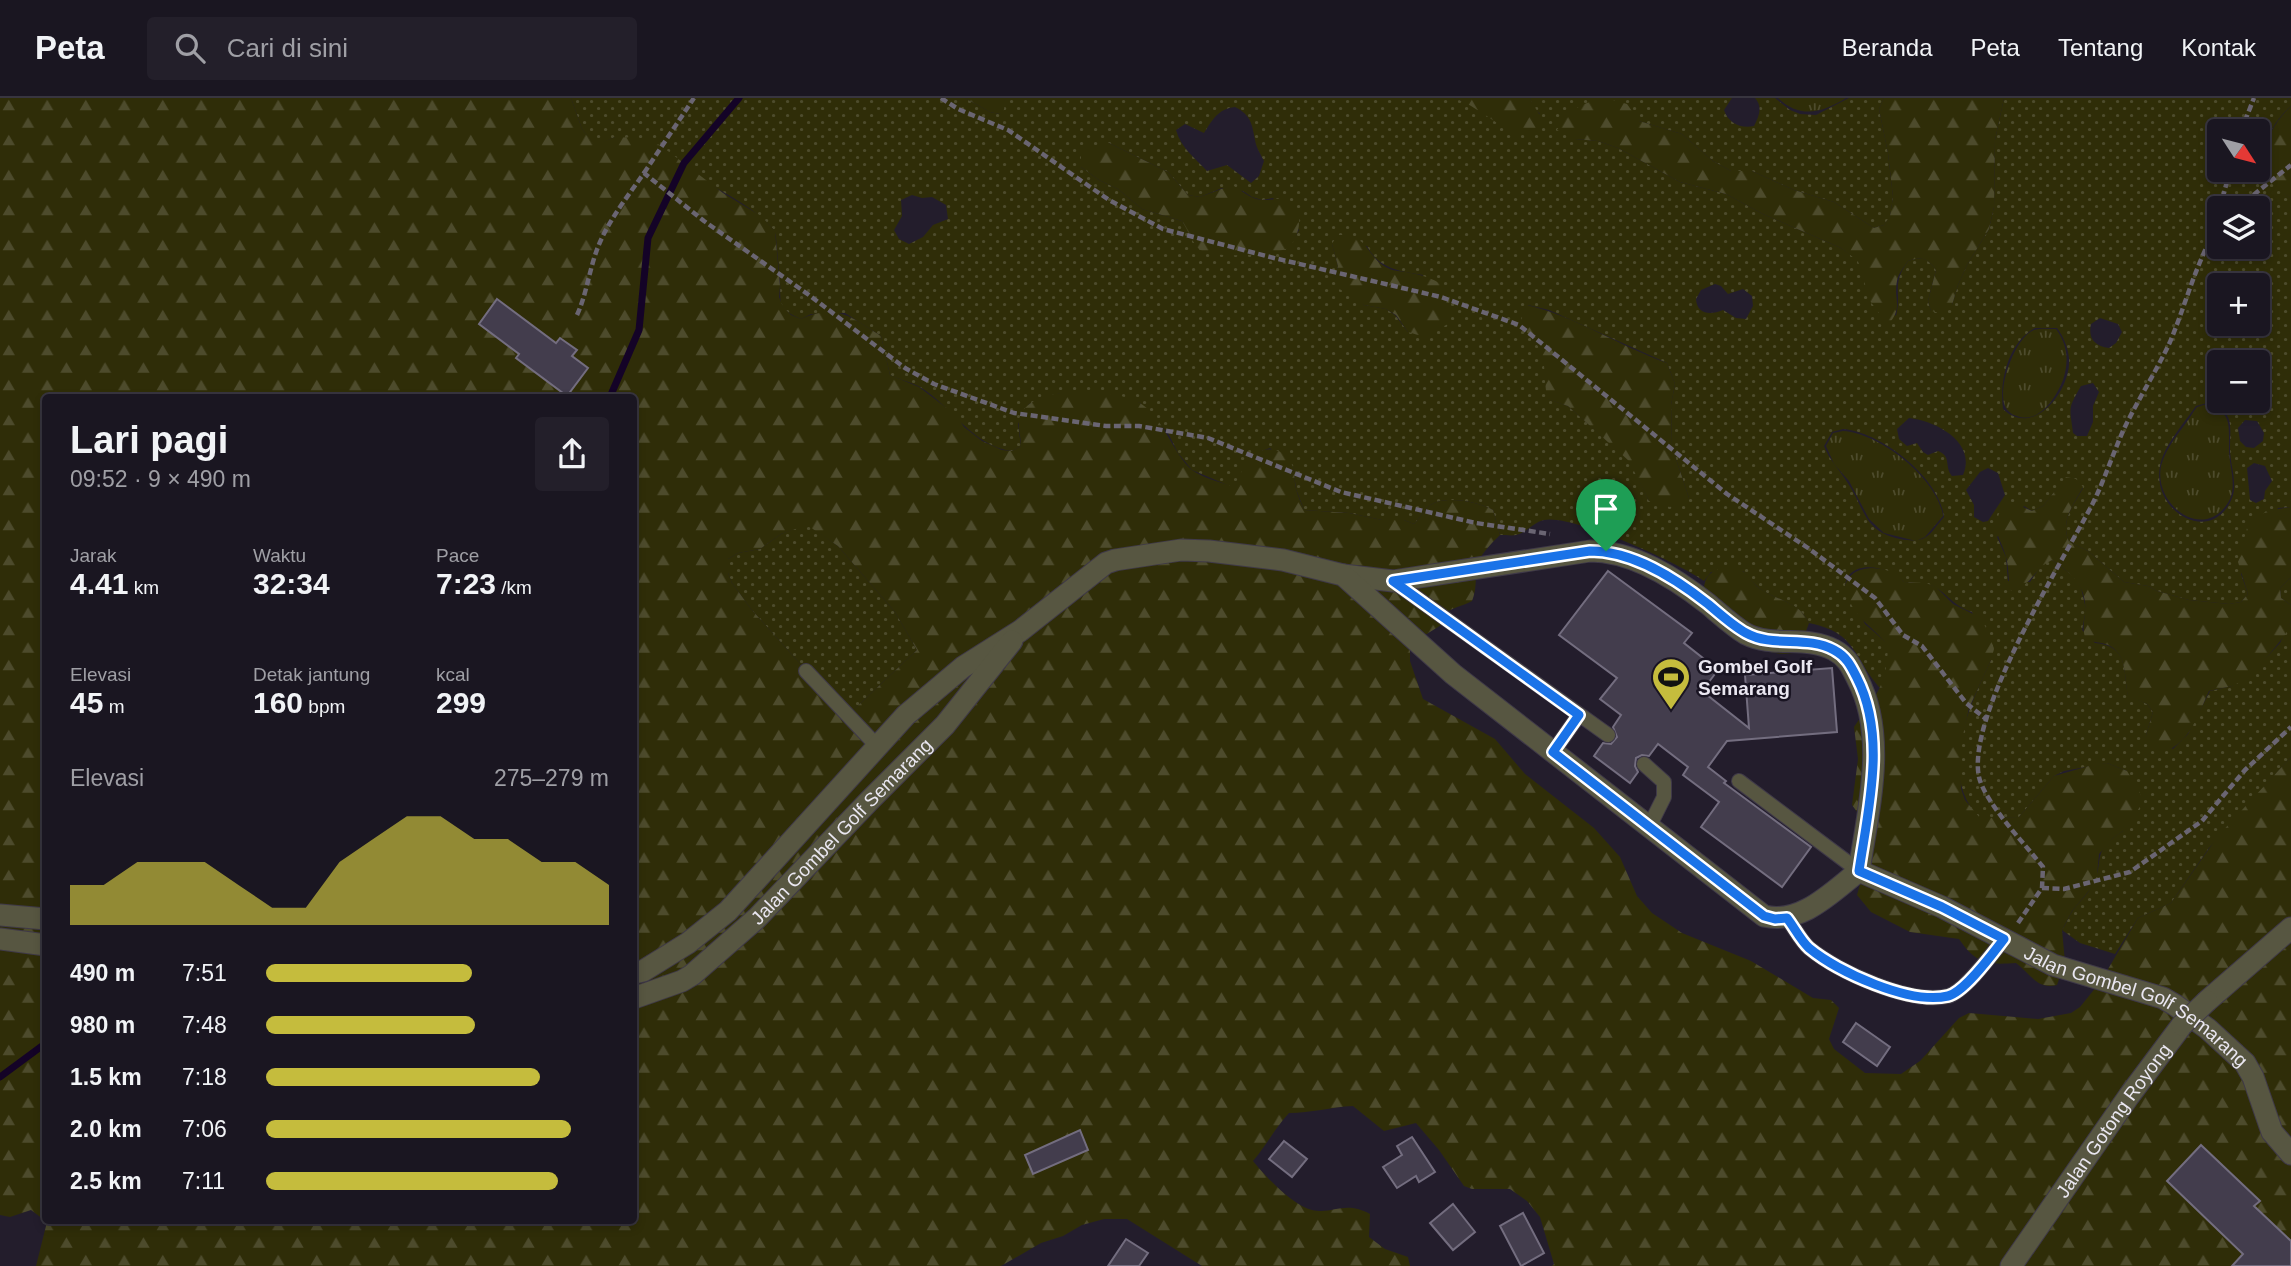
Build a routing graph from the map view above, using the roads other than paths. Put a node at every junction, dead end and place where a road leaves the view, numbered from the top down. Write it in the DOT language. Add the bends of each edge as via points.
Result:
graph roads {
  1 [pos="1343,575"];
  2 [pos="1393,581"];
  3 [pos="1020,631"];
  4 [pos="806,671"];
  5 [pos="1579,715"];
  6 [pos="1608,736"];
  7 [pos="877,746"];
  8 [pos="1553,752"];
  9 [pos="1644,764"];
  10 [pos="846,779"];
  11 [pos="1739,781"];
  12 [pos="870,800"];
  13 [pos="1649,827"];
  14 [pos="1859,871"];
  15 [pos="0,915"];
  16 [pos="1787,918"];
  17 [pos="42,919"];
  18 [pos="2291,928"];
  19 [pos="0,939"];
  20 [pos="2004,939"];
  21 [pos="42,944"];
  22 [pos="638,972"];
  23 [pos="643,995"];
  24 [pos="2291,1154"];
  25 [pos="2011,1266"];
  1 -- 2 [label="street, Jalan Gombel Golf Semarang"];
  1 -- 3 [label="street, Jalan Gombel Golf Semarang" via="1283,560 1209,551 1181,550 1115,560"];
  1 -- 8 [label="street, Jalan Gombel Golf Semarang" via="1453,674"];
  2 -- 5 [label="lane"];
  2 -- 14 [label="street, Jalan Gombel Golf Semarang" via="1606,551 1633,559 1688,588 1746,634 1835,650 1847,659 1862,688 1872,728 1870,802"];
  3 -- 7 [label="street, Jalan Gombel Golf Semarang" via="963,667"];
  3 -- 12 [label="street, Jalan Gombel Golf Semarang" via="945,725"];
  4 -- 7 [label="lane"];
  5 -- 6 [label="lane"];
  5 -- 8 [label="lane"];
  7 -- 10 [label="street, Jalan Gombel Golf Semarang"];
  8 -- 13 [label="street, Jalan Gombel Golf Semarang"];
  9 -- 13 [label="lane" via="1664,782 1664,797"];
  10 -- 12 [label="street"];
  10 -- 22 [label="street, Jalan Gombel Golf Semarang" via="727,911 688,943"];
  11 -- 14 [label="lane"];
  12 -- 23 [label="street, Jalan Gombel Golf Semarang" via="757,918 703,967 682,981"];
  13 -- 16 [label="street, Jalan Gombel Golf Semarang" via="1764,916"];
  14 -- 16 [label="street" via="1814,905"];
  14 -- 20 [label="street, Jalan Gombel Golf Semarang"];
  15 -- 17 [label="street"];
  16 -- 20 [label="lane" via="1808,947 1858,978 1909,996 1950,996 1975,975"];
  18 -- 25 [label="street, Jalan Gotong Royong, bridge" via="2182,1025"];
  19 -- 21 [label="street"];
  20 -- 24 [label="street, Jalan Gombel Golf Semarang" via="2053,965 2163,998 2208,1029 2245,1063 2272,1132"];
  22 -- 23 [label="street"];
}
